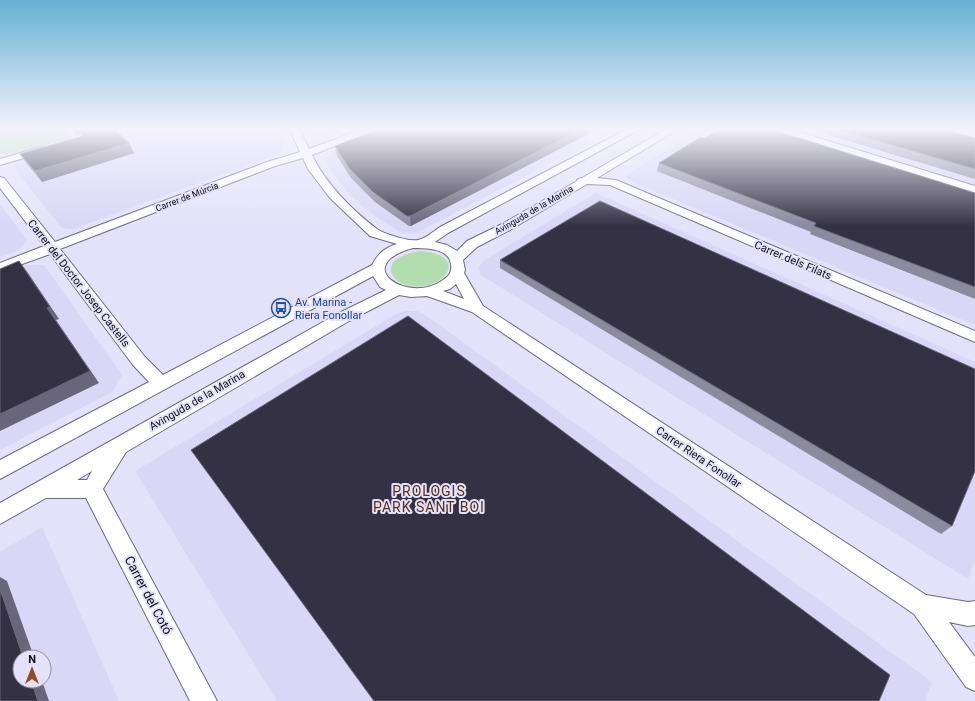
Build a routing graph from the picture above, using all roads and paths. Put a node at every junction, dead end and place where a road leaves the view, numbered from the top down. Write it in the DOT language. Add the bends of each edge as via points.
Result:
graph roads {
  1 [pos="281,161"];
  2 [pos="309,161"];
  3 [pos="575,161"];
  4 [pos="618,161"];
  5 [pos="881,161"];
  6 [pos="605,168"];
  7 [pos="0,180"];
  8 [pos="582,181"];
  9 [pos="612,182"];
  10 [pos="975,190"];
  11 [pos="378,235"];
  12 [pos="424,243"];
  13 [pos="408,244"];
  14 [pos="52,249"];
  15 [pos="457,258"];
  16 [pos="380,263"];
  17 [pos="0,268"];
  18 [pos="457,273"];
  19 [pos="397,290"];
  20 [pos="428,291"];
  21 [pos="476,309"];
  22 [pos="975,337"];
  23 [pos="161,384"];
  24 [pos="120,444"];
  25 [pos="0,470"];
  26 [pos="42,489"];
  27 [pos="92,489"];
  28 [pos="0,514"];
  29 [pos="922,606"];
  30 [pos="975,613"];
  31 [pos="975,678"];
  32 [pos="204,701"];
  1 -- 14 [label="street, Carrer de Múrcia"];
  2 -- 11 [label="street" via="334,196"];
  3 -- 12 [label="street"];
  4 -- 6 [label="street, Avinguda de la Marina"];
  5 -- 10 [label="street"];
  6 -- 8 [label="street, Avinguda de la Marina"];
  6 -- 9 [label="street"];
  7 -- 14 [label="street, Carrer del Doctor Josep Castells"];
  8 -- 9 [label="street, Carrer dels Filats"];
  8 -- 15 [label="street, Avinguda de la Marina" via="506,227 472,244"];
  9 -- 22 [label="street, Carrer dels Filats"];
  11 -- 13 [label="street"];
  11 -- 16 [label="street"];
  12 -- 13 [label="street"];
  12 -- 15 [label="street" via="444,248"];
  13 -- 16 [label="street" via="394,249"];
  14 -- 17 [label="street, Carrer de Múrcia"];
  14 -- 23 [label="street, Carrer del Doctor Josep Castells" via="139,361"];
  15 -- 18 [label="street"];
  16 -- 19 [label="street" via="378,275 388,286"];
  16 -- 23 [label="street"];
  18 -- 20 [label="street" via="447,284"];
  18 -- 21 [label="street, Carrer Riera Fonollar"];
  19 -- 20 [label="street"];
  19 -- 24 [label="street, Avinguda de la Marina" via="344,317"];
  20 -- 21 [label="street, Carrer Riera Fonollar"];
  21 -- 29 [label="street, Carrer Riera Fonollar"];
  23 -- 25 [label="street"];
  24 -- 26 [label="street, Avinguda de la Marina"];
  24 -- 27 [label="street"];
  26 -- 27 [label="street"];
  26 -- 28 [label="street, Avinguda de la Marina"];
  27 -- 32 [label="street, Carrer del Cotó"];
  29 -- 30 [label="street, Carrer Riera Fonollar"];
  29 -- 31 [label="street, Carrer Riera Fonollar"];
}
